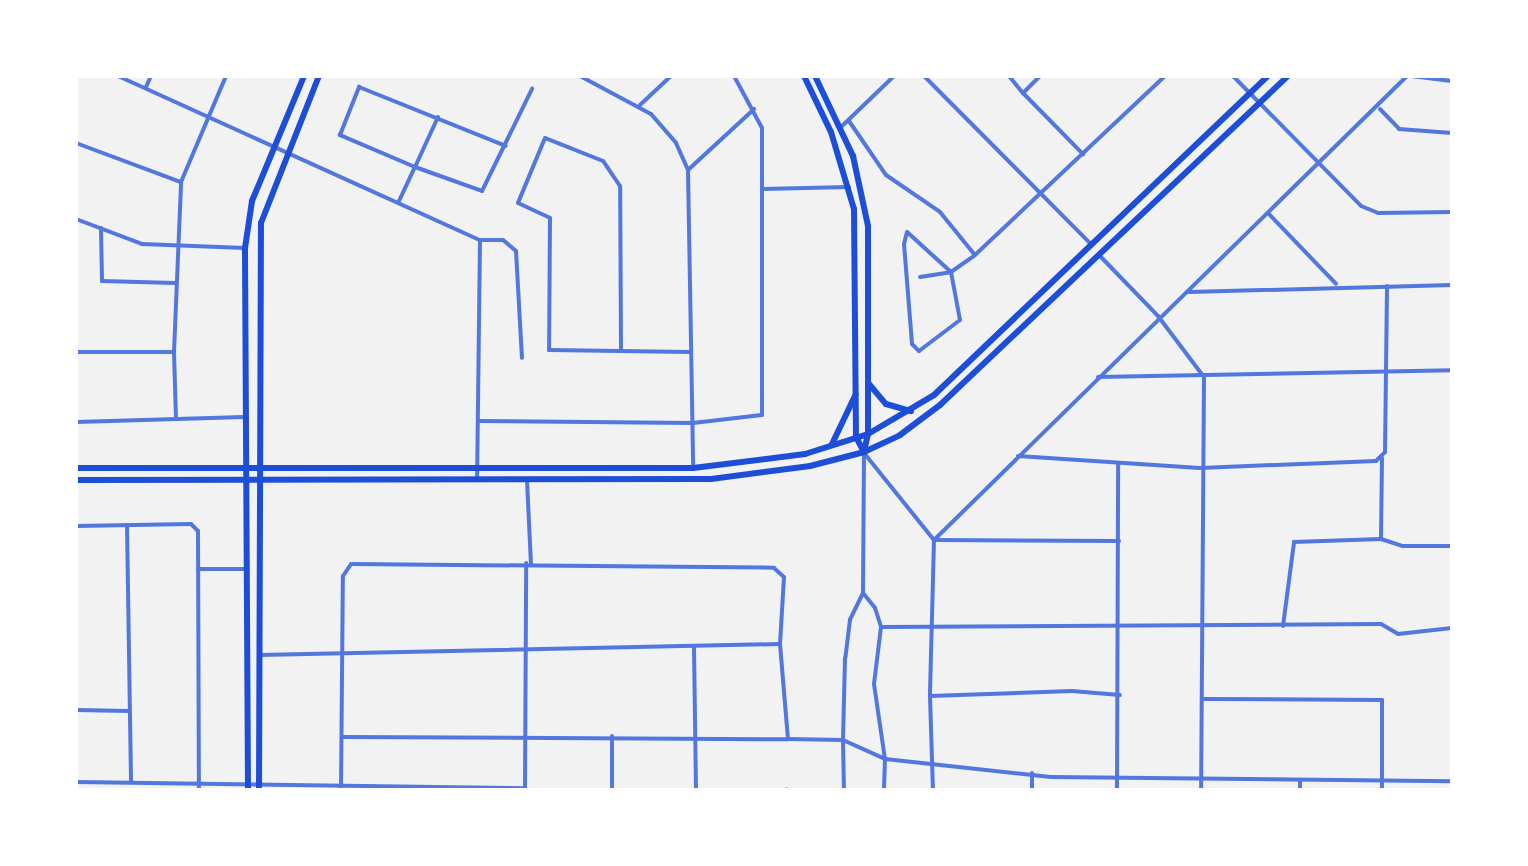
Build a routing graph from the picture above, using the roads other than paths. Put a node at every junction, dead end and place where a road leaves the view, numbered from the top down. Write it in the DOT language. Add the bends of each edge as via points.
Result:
graph roads {
  1 [pos="118,76"];
  2 [pos="151,76"];
  3 [pos="226,76"];
  4 [pos="304,76"];
  5 [pos="319,76"];
  6 [pos="580,76"];
  7 [pos="671,76"];
  8 [pos="734,76"];
  9 [pos="804,76"];
  10 [pos="815,76"];
  11 [pos="894,76"];
  12 [pos="924,76"];
  13 [pos="1009,76"];
  14 [pos="1041,76"];
  15 [pos="1165,76"];
  16 [pos="1233,76"];
  17 [pos="1268,76"];
  18 [pos="1288,76"];
  19 [pos="1409,76"];
  20 [pos="1452,81"];
  21 [pos="146,87"];
  22 [pos="532,89"];
  23 [pos="1023,93"];
  24 [pos="1251,94"];
  25 [pos="1260,104"];
  26 [pos="640,105"];
  27 [pos="754,109"];
  28 [pos="1380,109"];
  29 [pos="210,114"];
  30 [pos="438,117"];
  31 [pos="849,121"];
  32 [pos="841,127"];
  33 [pos="1452,133"];
  34 [pos="76,143"];
  35 [pos="276,144"];
  36 [pos="506,146"];
  37 [pos="290,150"];
  38 [pos="1083,154"];
  39 [pos="1322,163"];
  40 [pos="415,167"];
  41 [pos="688,170"];
  42 [pos="181,182"];
  43 [pos="850,187"];
  44 [pos="763,189"];
  45 [pos="1041,195"];
  46 [pos="399,201"];
  47 [pos="1452,212"];
  48 [pos="1268,213"];
  49 [pos="76,219"];
  50 [pos="101,228"];
  51 [pos="480,240"];
  52 [pos="1092,246"];
  53 [pos="175,248"];
  54 [pos="245,248"];
  55 [pos="975,255"];
  56 [pos="1100,256"];
  57 [pos="951,272"];
  58 [pos="244,274"];
  59 [pos="260,274"];
  60 [pos="920,277"];
  61 [pos="175,283"];
  62 [pos="1336,285"];
  63 [pos="1452,285"];
  64 [pos="1387,286"];
  65 [pos="1189,292"];
  66 [pos="1158,316"];
  67 [pos="621,350"];
  68 [pos="76,352"];
  69 [pos="174,352"];
  70 [pos="690,352"];
  71 [pos="522,358"];
  72 [pos="1452,370"];
  73 [pos="1387,373"];
  74 [pos="1098,377"];
  75 [pos="1204,377"];
  76 [pos="868,384"];
  77 [pos="859,385"];
  78 [pos="911,411"];
  79 [pos="244,417"];
  80 [pos="176,419"];
  81 [pos="478,421"];
  82 [pos="76,422"];
  83 [pos="693,423"];
  84 [pos="868,434"];
  85 [pos="856,437"];
  86 [pos="831,445"];
  87 [pos="864,452"];
  88 [pos="1018,456"];
  89 [pos="1382,458"];
  90 [pos="1118,463"];
  91 [pos="477,466"];
  92 [pos="76,468"];
  93 [pos="244,468"];
  94 [pos="260,468"];
  95 [pos="693,468"];
  96 [pos="1200,468"];
  97 [pos="260,477"];
  98 [pos="244,478"];
  99 [pos="477,479"];
  100 [pos="76,480"];
  101 [pos="527,480"];
  102 [pos="127,525"];
  103 [pos="76,526"];
  104 [pos="1381,538"];
  105 [pos="934,540"];
  106 [pos="1119,541"];
  107 [pos="1452,546"];
  108 [pos="529,564"];
  109 [pos="198,569"];
  110 [pos="246,569"];
  111 [pos="863,593"];
  112 [pos="1203,624"];
  113 [pos="1120,625"];
  114 [pos="1283,626"];
  115 [pos="880,627"];
  116 [pos="929,627"];
  117 [pos="1452,628"];
  118 [pos="780,644"];
  119 [pos="694,647"];
  120 [pos="527,653"];
  121 [pos="345,654"];
  122 [pos="260,655"];
  123 [pos="1120,695"];
  124 [pos="930,696"];
  125 [pos="1204,699"];
  126 [pos="76,710"];
  127 [pos="129,711"];
  128 [pos="612,736"];
  129 [pos="343,737"];
  130 [pos="527,737"];
  131 [pos="788,739"];
  132 [pos="696,741"];
  133 [pos="843,741"];
  134 [pos="885,759"];
  135 [pos="931,764"];
  136 [pos="1032,773"];
  137 [pos="1117,777"];
  138 [pos="1201,780"];
  139 [pos="1383,780"];
  140 [pos="1452,781"];
  141 [pos="76,782"];
  142 [pos="131,782"];
  143 [pos="1300,782"];
  144 [pos="200,783"];
  145 [pos="248,787"];
  146 [pos="259,787"];
  147 [pos="341,788"];
  148 [pos="199,789"];
  149 [pos="525,789"];
  150 [pos="612,789"];
  151 [pos="696,789"];
  152 [pos="844,789"];
  153 [pos="884,789"];
  154 [pos="933,789"];
  155 [pos="1032,789"];
  156 [pos="1117,789"];
  157 [pos="1201,789"];
  158 [pos="1300,789"];
  159 [pos="1382,789"];
  1 -- 21 [label="street"];
  2 -- 21 [label="street"];
  3 -- 29 [label="street"];
  4 -- 35 [label="main road"];
  5 -- 37 [label="main road"];
  6 -- 26 [label="street"];
  7 -- 26 [label="street"];
  8 -- 27 [label="street"];
  9 -- 43 [label="main road"];
  10 -- 32 [label="main road"];
  11 -- 31 [label="street"];
  12 -- 45 [label="street"];
  13 -- 23 [label="street"];
  14 -- 23 [label="street"];
  15 -- 38 [label="street"];
  16 -- 24 [label="street"];
  17 -- 24 [label="main road"];
  18 -- 25 [label="main road"];
  19 -- 20 [label="street"];
  19 -- 28 [label="street"];
  21 -- 29 [label="street"];
  22 -- 36 [label="street"];
  23 -- 38 [label="street"];
  24 -- 25 [label="street"];
  24 -- 52 [label="main road"];
  25 -- 39 [label="street"];
  25 -- 56 [label="main road"];
  26 -- 41 [label="street" via="676,143"];
  27 -- 41 [label="street"];
  27 -- 44 [label="street" via="762,128"];
  28 -- 33 [label="street" via="1399,129"];
  28 -- 39 [label="street"];
  29 -- 35 [label="street"];
  29 -- 42 [label="street"];
  30 -- 36 [label="street"];
  30 -- 40 [label="street"];
  30 -- 40 [label="street" via="359,87 339,130 342,139"];
  31 -- 32 [label="street"];
  31 -- 55 [label="street" via="886,176 940,213"];
  32 -- 76 [label="main road" via="868,226"];
  34 -- 42 [label="street"];
  35 -- 37 [label="street"];
  35 -- 54 [label="main road" via="252,201"];
  36 -- 40 [label="street" via="482,191"];
  37 -- 46 [label="street"];
  37 -- 59 [label="main road" via="261,223"];
  38 -- 45 [label="street"];
  39 -- 47 [label="street" via="1362,206 1378,213"];
  39 -- 48 [label="street"];
  40 -- 46 [label="street"];
  41 -- 70 [label="street"];
  42 -- 53 [label="street"];
  43 -- 44 [label="street"];
  43 -- 77 [label="main road" via="858,240"];
  44 -- 83 [label="street" via="762,415"];
  45 -- 52 [label="street"];
  45 -- 55 [label="street"];
  46 -- 51 [label="street"];
  48 -- 62 [label="street"];
  48 -- 65 [label="street"];
  49 -- 50 [label="street"];
  50 -- 53 [label="street" via="142,244"];
  50 -- 61 [label="street" via="102,281"];
  51 -- 71 [label="street" via="498,239 516,251"];
  51 -- 81 [label="street"];
  52 -- 78 [label="main road"];
  53 -- 54 [label="street"];
  53 -- 61 [label="street"];
  54 -- 58 [label="main road"];
  55 -- 57 [label="street"];
  56 -- 66 [label="street"];
  56 -- 87 [label="main road" via="940,405 900,435"];
  57 -- 57 [label="street" via="960,320 915,350 904,244 908,232"];
  57 -- 60 [label="street"];
  58 -- 59 [label="main road"];
  58 -- 79 [label="main road"];
  59 -- 94 [label="main road"];
  61 -- 69 [label="street"];
  62 -- 64 [label="street"];
  62 -- 65 [label="street"];
  63 -- 64 [label="street"];
  64 -- 73 [label="street"];
  65 -- 66 [label="street"];
  66 -- 74 [label="street"];
  66 -- 75 [label="street"];
  67 -- 67 [label="street" via="620,186 603,161 545,138 518,203 550,218 549,350"];
  67 -- 70 [label="street"];
  68 -- 69 [label="street"];
  69 -- 80 [label="street"];
  70 -- 83 [label="street"];
  72 -- 73 [label="street"];
  73 -- 75 [label="street"];
  73 -- 89 [label="street"];
  74 -- 75 [label="street"];
  74 -- 88 [label="street"];
  75 -- 96 [label="street"];
  76 -- 78 [label="main road" via="886,404"];
  76 -- 84 [label="main road"];
  77 -- 85 [label="main road"];
  77 -- 86 [label="main road"];
  78 -- 84 [label="main road"];
  79 -- 80 [label="street"];
  79 -- 93 [label="main road"];
  80 -- 82 [label="street"];
  81 -- 83 [label="street"];
  81 -- 91 [label="street"];
  83 -- 95 [label="street"];
  84 -- 85 [label="main road"];
  84 -- 87 [label="main road"];
  85 -- 86 [label="main road"];
  85 -- 87 [label="main road"];
  86 -- 95 [label="main road"];
  87 -- 101 [label="main road" via="810,466 711,479"];
  87 -- 105 [label="street"];
  87 -- 111 [label="street"];
  88 -- 90 [label="street"];
  88 -- 105 [label="street"];
  89 -- 96 [label="street"];
  89 -- 104 [label="street"];
  90 -- 96 [label="street"];
  90 -- 106 [label="street"];
  91 -- 94 [label="main road"];
  91 -- 95 [label="main road"];
  91 -- 99 [label="street"];
  92 -- 93 [label="main road"];
  93 -- 94 [label="main road"];
  93 -- 98 [label="main road"];
  94 -- 97 [label="main road"];
  96 -- 112 [label="street"];
  97 -- 98 [label="main road"];
  97 -- 99 [label="main road"];
  97 -- 122 [label="main road"];
  98 -- 100 [label="main road"];
  98 -- 110 [label="main road"];
  99 -- 101 [label="main road"];
  101 -- 108 [label="street"];
  102 -- 103 [label="street"];
  102 -- 109 [label="street" via="195,526"];
  102 -- 127 [label="street"];
  104 -- 107 [label="street" via="1403,546"];
  104 -- 114 [label="street" via="1294,542"];
  105 -- 106 [label="street"];
  105 -- 116 [label="street"];
  106 -- 113 [label="street"];
  108 -- 118 [label="street" via="774,567 784,578"];
  108 -- 120 [label="street"];
  108 -- 121 [label="street" via="351,564 343,576"];
  109 -- 110 [label="street"];
  109 -- 144 [label="street"];
  110 -- 145 [label="main road"];
  111 -- 115 [label="street" via="875,608"];
  111 -- 133 [label="street" via="850,620"];
  112 -- 113 [label="street"];
  112 -- 114 [label="street"];
  112 -- 125 [label="street"];
  113 -- 116 [label="street"];
  113 -- 123 [label="street"];
  114 -- 117 [label="street" via="1381,624 1398,634"];
  115 -- 116 [label="street"];
  115 -- 134 [label="street" via="874,684"];
  116 -- 124 [label="street"];
  118 -- 119 [label="street"];
  118 -- 131 [label="street"];
  119 -- 120 [label="street"];
  119 -- 132 [label="street"];
  120 -- 121 [label="street"];
  120 -- 130 [label="street"];
  121 -- 122 [label="street"];
  121 -- 129 [label="street"];
  122 -- 146 [label="main road"];
  123 -- 124 [label="street" via="1072,691"];
  123 -- 137 [label="street"];
  124 -- 135 [label="street"];
  125 -- 138 [label="street"];
  125 -- 139 [label="street" via="1382,700"];
  126 -- 127 [label="street"];
  127 -- 142 [label="street"];
  128 -- 130 [label="street"];
  128 -- 132 [label="street" via="684,735"];
  128 -- 150 [label="street"];
  129 -- 130 [label="street"];
  129 -- 147 [label="street"];
  130 -- 149 [label="street"];
  131 -- 132 [label="street"];
  131 -- 133 [label="street"];
  132 -- 151 [label="street"];
  133 -- 134 [label="street"];
  133 -- 152 [label="street"];
  134 -- 135 [label="street"];
  134 -- 153 [label="street"];
  135 -- 136 [label="street"];
  135 -- 154 [label="street"];
  136 -- 137 [label="street"];
  136 -- 155 [label="street"];
  137 -- 138 [label="street"];
  137 -- 156 [label="street"];
  138 -- 143 [label="street"];
  138 -- 157 [label="street"];
  139 -- 140 [label="street"];
  139 -- 143 [label="street"];
  139 -- 159 [label="street"];
  141 -- 142 [label="street"];
  142 -- 144 [label="street"];
  143 -- 158 [label="street"];
  144 -- 145 [label="street"];
  144 -- 148 [label="street"];
  145 -- 146 [label="street"];
  146 -- 147 [label="street"];
  147 -- 149 [label="street"];
}
